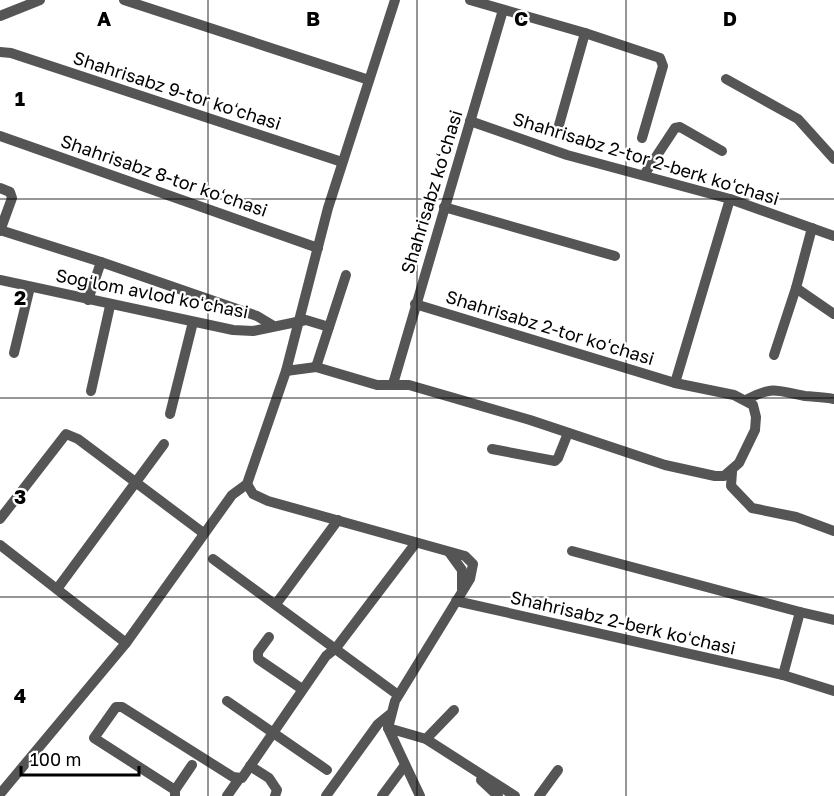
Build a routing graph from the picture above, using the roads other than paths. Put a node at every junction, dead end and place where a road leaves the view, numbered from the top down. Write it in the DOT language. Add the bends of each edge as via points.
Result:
graph roads {
  1 [pos="40,0"];
  2 [pos="124,0"];
  3 [pos="164,0"];
  4 [pos="395,0"];
  5 [pos="470,0"];
  6 [pos="503,10"];
  7 [pos="160,12"];
  8 [pos="0,16"];
  9 [pos="585,33"];
  10 [pos="0,52"];
  11 [pos="726,79"];
  12 [pos="369,80"];
  13 [pos="470,121"];
  14 [pos="559,125"];
  15 [pos="0,136"];
  16 [pos="642,138"];
  17 [pos="722,151"];
  18 [pos="834,159"];
  19 [pos="342,162"];
  20 [pos="644,175"];
  21 [pos="0,188"];
  22 [pos="730,199"];
  23 [pos="444,207"];
  24 [pos="812,228"];
  25 [pos="0,231"];
  26 [pos="834,236"];
  27 [pos="318,248"];
  28 [pos="615,256"];
  29 [pos="101,262"];
  30 [pos="346,275"];
  31 [pos="0,280"];
  32 [pos="30,287"];
  33 [pos="795,288"];
  34 [pos="88,300"];
  35 [pos="416,304"];
  36 [pos="110,306"];
  37 [pos="834,314"];
  38 [pos="193,322"];
  39 [pos="299,322"];
  40 [pos="272,325"];
  41 [pos="329,327"];
  42 [pos="14,353"];
  43 [pos="774,355"];
  44 [pos="316,367"];
  45 [pos="286,371"];
  46 [pos="675,383"];
  47 [pos="393,384"];
  48 [pos="91,391"];
  49 [pos="834,399"];
  50 [pos="746,400"];
  51 [pos="170,414"];
  52 [pos="568,433"];
  53 [pos="164,444"];
  54 [pos="492,449"];
  55 [pos="732,472"];
  56 [pos="134,482"];
  57 [pos="247,484"];
  58 [pos="0,519"];
  59 [pos="338,520"];
  60 [pos="834,531"];
  61 [pos="202,532"];
  62 [pos="415,544"];
  63 [pos="0,545"];
  64 [pos="572,551"];
  65 [pos="213,559"];
  66 [pos="57,589"];
  67 [pos="459,597"];
  68 [pos="276,604"];
  69 [pos="800,612"];
  70 [pos="834,620"];
  71 [pos="268,637"];
  72 [pos="126,643"];
  73 [pos="336,648"];
  74 [pos="783,675"];
  75 [pos="302,689"];
  76 [pos="834,691"];
  77 [pos="398,695"];
  78 [pos="227,701"];
  79 [pos="454,710"];
  80 [pos="389,715"];
  81 [pos="388,728"];
  82 [pos="273,732"];
  83 [pos="426,739"];
  84 [pos="192,765"];
  85 [pos="250,765"];
  86 [pos="405,765"];
  87 [pos="466,766"];
  88 [pos="327,770"];
  89 [pos="558,770"];
  90 [pos="239,779"];
  91 [pos="175,793"];
  92 [pos="0,794"];
  93 [pos="227,796"];
  94 [pos="275,796"];
  95 [pos="326,796"];
  96 [pos="382,796"];
  97 [pos="420,796"];
  98 [pos="498,796"];
  99 [pos="515,796"];
  100 [pos="539,796"];
  1 -- 8 [label="street"];
  2 -- 7 [label="street"];
  3 -- 7 [label="street"];
  4 -- 12 [label="street"];
  5 -- 6 [label="street"];
  6 -- 9 [label="street"];
  6 -- 13 [label="street, Shahrisabz koʻchasi"];
  7 -- 12 [label="street"];
  9 -- 14 [label="street"];
  9 -- 16 [label="street" via="663,61"];
  10 -- 19 [label="street, Shahrisabz 9-tor koʻchasi"];
  11 -- 18 [label="street" via="798,119"];
  12 -- 19 [label="street"];
  13 -- 20 [label="street, Shahrisabz 2-tor 2-berk koʻchasi" via="567,155"];
  13 -- 23 [label="street, Shahrisabz koʻchasi"];
  15 -- 27 [label="street, Shahrisabz 8-tor koʻchasi"];
  17 -- 20 [label="street" via="680,127 675,128"];
  19 -- 27 [label="street"];
  20 -- 22 [label="street, Shahrisabz 2-tor 2-berk koʻchasi"];
  21 -- 25 [label="street" via="10,192 12,198"];
  22 -- 24 [label="street, Shahrisabz 2-tor 2-berk koʻchasi"];
  22 -- 46 [label="street, Shahrisabz 2-tor koʻchasi"];
  23 -- 28 [label="street"];
  23 -- 35 [label="street, Shahrisabz koʻchasi"];
  24 -- 26 [label="street, Shahrisabz 2-tor 2-berk koʻchasi"];
  24 -- 33 [label="street"];
  25 -- 29 [label="street"];
  27 -- 39 [label="street"];
  29 -- 34 [label="street"];
  29 -- 40 [label="street" via="257,316"];
  30 -- 41 [label="street"];
  31 -- 32 [label="street, Sogʻlom avlod koʻchasi"];
  32 -- 34 [label="street, Sogʻlom avlod koʻchasi"];
  32 -- 42 [label="street"];
  33 -- 37 [label="street"];
  33 -- 43 [label="street"];
  34 -- 36 [label="street, Sogʻlom avlod koʻchasi"];
  35 -- 46 [label="street, Shahrisabz 2-tor koʻchasi"];
  35 -- 47 [label="street, Shahrisabz koʻchasi"];
  36 -- 38 [label="street, Sogʻlom avlod koʻchasi"];
  36 -- 48 [label="street"];
  38 -- 40 [label="street, Sogʻlom avlod koʻchasi" via="253,331"];
  38 -- 51 [label="street"];
  39 -- 40 [label="street, Sogʻlom avlod koʻchasi"];
  39 -- 41 [label="street, Sogʻlom avlod koʻchasi" via="306,320"];
  39 -- 45 [label="street"];
  41 -- 44 [label="street"];
  44 -- 45 [label="street"];
  44 -- 47 [label="street" via="377,385"];
  45 -- 57 [label="street"];
  46 -- 50 [label="street, Shahrisabz 2-tor koʻchasi"];
  47 -- 52 [label="street" via="410,385"];
  49 -- 50 [label="street" via="766,389"];
  50 -- 55 [label="street" via="753,405 755,430"];
  52 -- 54 [label="street" via="555,461"];
  52 -- 55 [label="street" via="665,465 715,476"];
  53 -- 56 [label="street"];
  55 -- 60 [label="street" via="731,486 752,508 796,517"];
  56 -- 58 [label="street" via="66,434"];
  56 -- 61 [label="street"];
  56 -- 66 [label="street"];
  57 -- 59 [label="street" via="253,494 268,501"];
  57 -- 61 [label="street" via="232,495"];
  59 -- 62 [label="street"];
  59 -- 68 [label="street"];
  61 -- 72 [label="street"];
  62 -- 67 [label="street" via="449,552 460,563"];
  62 -- 73 [label="street"];
  63 -- 66 [label="street"];
  64 -- 69 [label="street"];
  65 -- 68 [label="street"];
  66 -- 72 [label="street"];
  67 -- 74 [label="street, Shahrisabz 2-berk koʻchasi"];
  67 -- 77 [label="street"];
  68 -- 73 [label="street"];
  69 -- 70 [label="street"];
  69 -- 74 [label="street"];
  71 -- 75 [label="street" via="258,659"];
  72 -- 92 [label="street"];
  73 -- 75 [label="street"];
  73 -- 77 [label="street"];
  74 -- 76 [label="street, Shahrisabz 2-berk koʻchasi"];
  75 -- 82 [label="street"];
  77 -- 80 [label="street"];
  78 -- 82 [label="street"];
  79 -- 83 [label="street"];
  80 -- 81 [label="street"];
  80 -- 95 [label="street" via="378,724"];
  81 -- 83 [label="street"];
  81 -- 86 [label="street"];
  82 -- 85 [label="street"];
  82 -- 88 [label="street"];
  83 -- 87 [label="street"];
  84 -- 91 [label="street"];
  85 -- 90 [label="street"];
  85 -- 94 [label="street" via="274,783"];
  86 -- 96 [label="street"];
  86 -- 97 [label="street"];
  87 -- 98 [label="street"];
  87 -- 99 [label="street"];
  89 -- 100 [label="street"];
  90 -- 91 [label="street" via="122,707 116,707 94,738"];
  90 -- 93 [label="street"];
}
